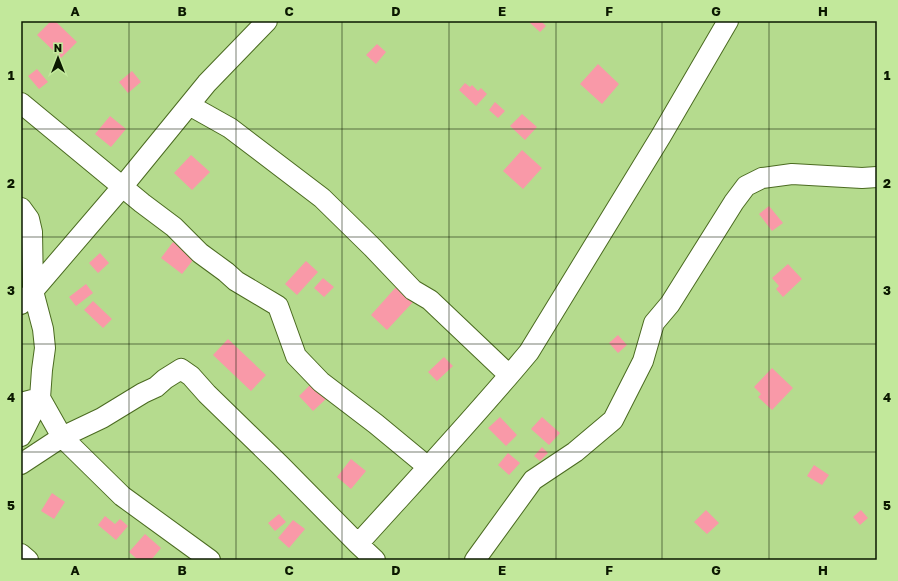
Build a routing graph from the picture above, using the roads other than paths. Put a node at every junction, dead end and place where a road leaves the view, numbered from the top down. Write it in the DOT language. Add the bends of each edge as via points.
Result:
graph roads {
  1 [pos="267,21"];
  2 [pos="728,21"];
  3 [pos="21,103"];
  4 [pos="189,105"];
  5 [pos="877,177"];
  6 [pos="123,186"];
  7 [pos="21,208"];
  8 [pos="27,297"];
  9 [pos="509,375"];
  10 [pos="40,398"];
  11 [pos="21,403"];
  12 [pos="21,436"];
  13 [pos="62,438"];
  14 [pos="21,464"];
  15 [pos="428,467"];
  16 [pos="358,544"];
  17 [pos="21,554"];
  18 [pos="28,560"];
  19 [pos="210,560"];
  20 [pos="375,560"];
  21 [pos="475,560"];
  1 -- 4 [label="street" via="206,83"];
  2 -- 9 [label="street" via="529,352"];
  3 -- 6 [label="street"];
  4 -- 6 [label="street"];
  4 -- 9 [label="street" via="230,128 322,198 413,290 430,300"];
  5 -- 21 [label="street" via="792,174 762,178 746,186 670,304 654,323 643,361 613,420 575,452 533,480"];
  6 -- 8 [label="street"];
  6 -- 15 [label="street" via="236,281 278,306 296,356 321,382"];
  7 -- 8 [label="street" via="29,219 32,232"];
  8 -- 10 [label="street" via="43,329 45,348"];
  9 -- 15 [label="street"];
  10 -- 11 [label="street"];
  10 -- 12 [label="street"];
  10 -- 13 [label="street"];
  13 -- 14 [label="street"];
  13 -- 16 [label="street" via="156,387 181,369 191,376"];
  13 -- 19 [label="street" via="122,496"];
  15 -- 16 [label="street"];
  16 -- 20 [label="street"];
  17 -- 18 [label="street"];
}
